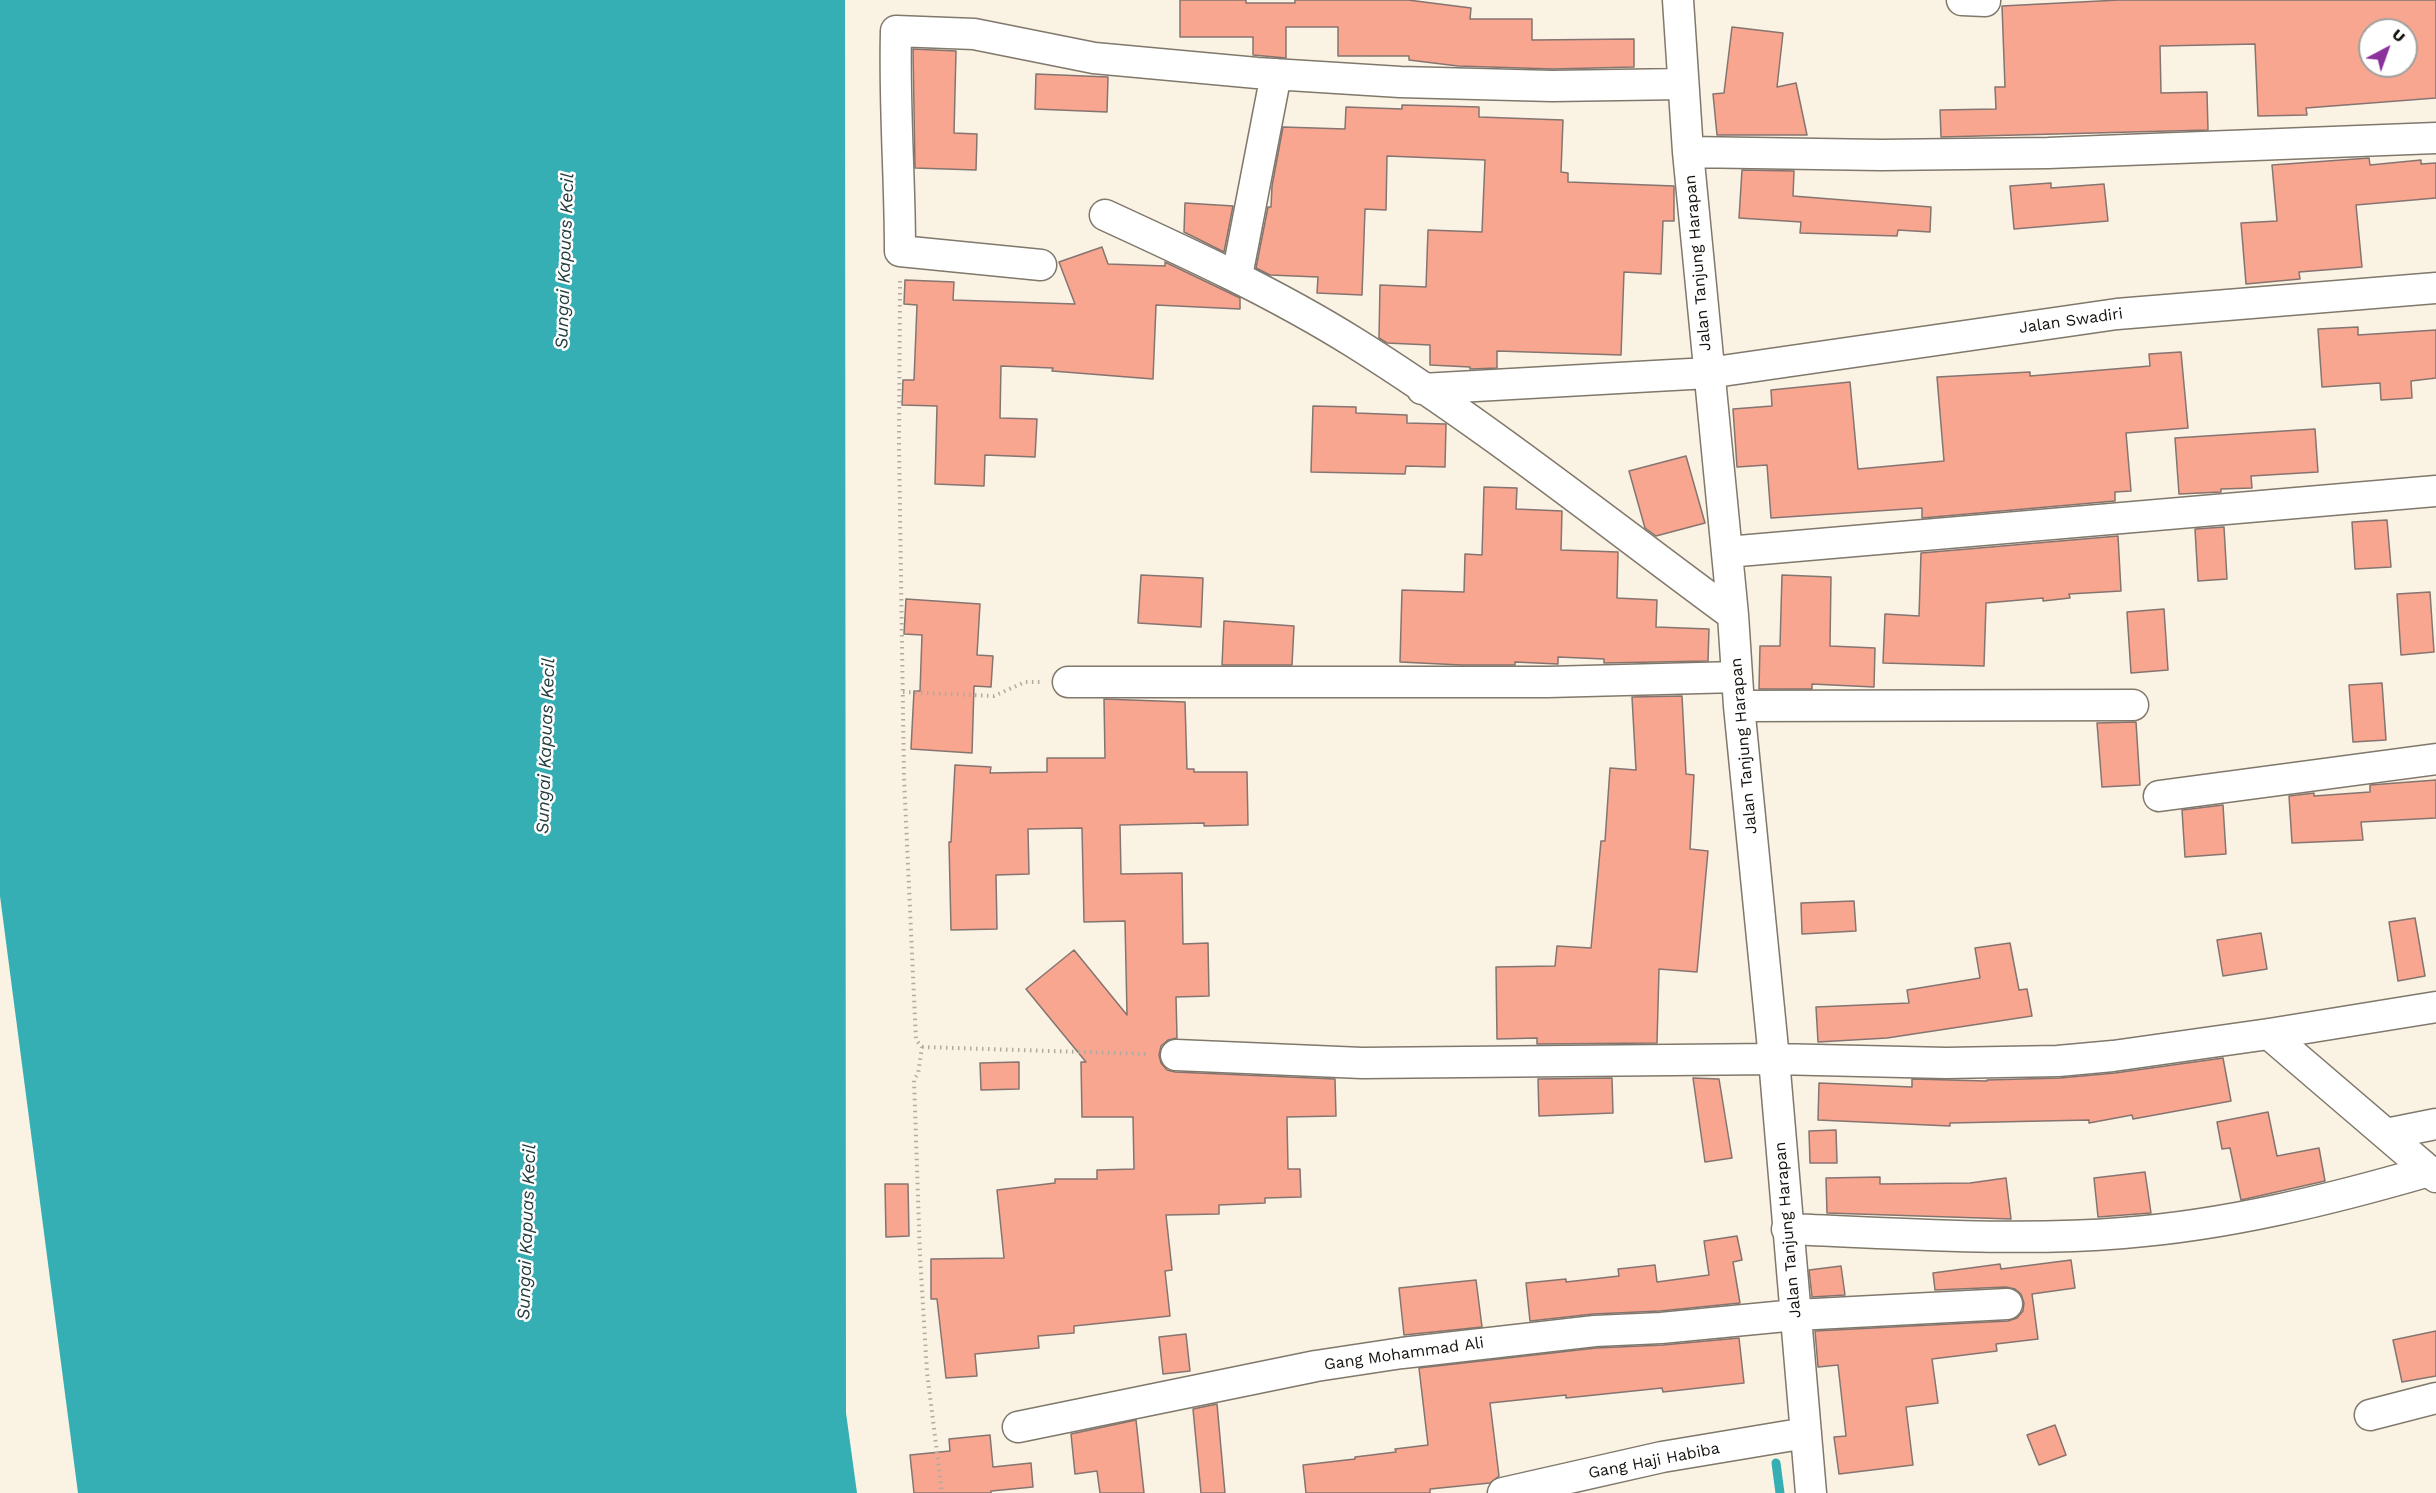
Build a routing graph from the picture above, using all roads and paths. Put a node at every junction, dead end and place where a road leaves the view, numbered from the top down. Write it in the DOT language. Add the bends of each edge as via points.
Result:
graph roads {
  1 [pos="1678,0"];
  2 [pos="1962,0"];
  3 [pos="1985,1"];
  4 [pos="1276,74"];
  5 [pos="1683,84"];
  6 [pos="2436,138"];
  7 [pos="1688,152"];
  8 [pos="1105,214"];
  9 [pos="900,251"];
  10 [pos="1041,265"];
  11 [pos="1237,276"];
  12 [pos="2436,288"];
  13 [pos="1708,374"];
  14 [pos="1422,388"];
  15 [pos="2436,491"];
  16 [pos="1727,552"];
  17 [pos="1733,615"];
  18 [pos="1068,682"];
  19 [pos="903,692"];
  20 [pos="1738,692"];
  21 [pos="2133,705"];
  22 [pos="2436,759"];
  23 [pos="2159,796"];
  24 [pos="2436,1007"];
  25 [pos="2269,1034"];
  26 [pos="922,1047"];
  27 [pos="1176,1055"];
  28 [pos="1774,1059"];
  29 [pos="2436,1124"];
  30 [pos="2386,1134"];
  31 [pos="2432,1174"];
  32 [pos="1787,1229"];
  33 [pos="2007,1304"];
  34 [pos="1796,1315"];
  35 [pos="2436,1398"];
  36 [pos="2370,1415"];
  37 [pos="1018,1427"];
  38 [pos="1806,1433"];
  39 [pos="942,1493"];
  40 [pos="1503,1493"];
  41 [pos="1811,1493"];
  1 -- 5 [label="street, Jalan Tanjung Harapan"];
  2 -- 3 [label="street"];
  4 -- 5 [label="street" via="1552,86"];
  4 -- 9 [label="street" via="1094,58 974,34 896,31 894,92"];
  4 -- 11 [label="street"];
  5 -- 7 [label="street, Jalan Tanjung Harapan"];
  6 -- 7 [label="street" via="2048,153"];
  7 -- 13 [label="street, Jalan Tanjung Harapan"];
  8 -- 11 [label="street"];
  9 -- 10 [label="street"];
  9 -- 19 [label="path"];
  11 -- 14 [label="street" via="1355,343"];
  12 -- 13 [label="street, Jalan Swadiri" via="2117,314"];
  13 -- 14 [label="street, Jalan Swadiri"];
  13 -- 16 [label="street, Jalan Tanjung Harapan"];
  14 -- 17 [label="street"];
  15 -- 16 [label="street"];
  16 -- 17 [label="street, Jalan Tanjung Harapan"];
  17 -- 20 [label="street, Jalan Tanjung Harapan"];
  18 -- 19 [label="path" via="1025,682 994,696"];
  18 -- 20 [label="street" via="1548,682"];
  19 -- 26 [label="path" via="916,1041"];
  20 -- 21 [label="street"];
  20 -- 28 [label="street, Jalan Tanjung Harapan"];
  22 -- 23 [label="street"];
  24 -- 25 [label="street"];
  25 -- 28 [label="street" via="2058,1061"];
  25 -- 30 [label="street"];
  26 -- 27 [label="path"];
  26 -- 39 [label="path" via="914,1079 920,1256 927,1372"];
  27 -- 28 [label="street" via="1362,1063"];
  28 -- 32 [label="street, Jalan Tanjung Harapan"];
  29 -- 30 [label="street"];
  30 -- 31 [label="street"];
  31 -- 32 [label="street" via="2215,1222 2121,1233 2025,1235"];
  32 -- 34 [label="street, Jalan Tanjung Harapan"];
  33 -- 34 [label="street, Gang Mohammad Ali"];
  34 -- 37 [label="street, Gang Mohammad Ali" via="1595,1331 1402,1353 1316,1366"];
  34 -- 38 [label="street, Jalan Tanjung Harapan"];
  35 -- 36 [label="street"];
  38 -- 40 [label="street, Gang Haji Habiba" via="1662,1457"];
  38 -- 41 [label="street, Jalan Tanjung Harapan"];
}
